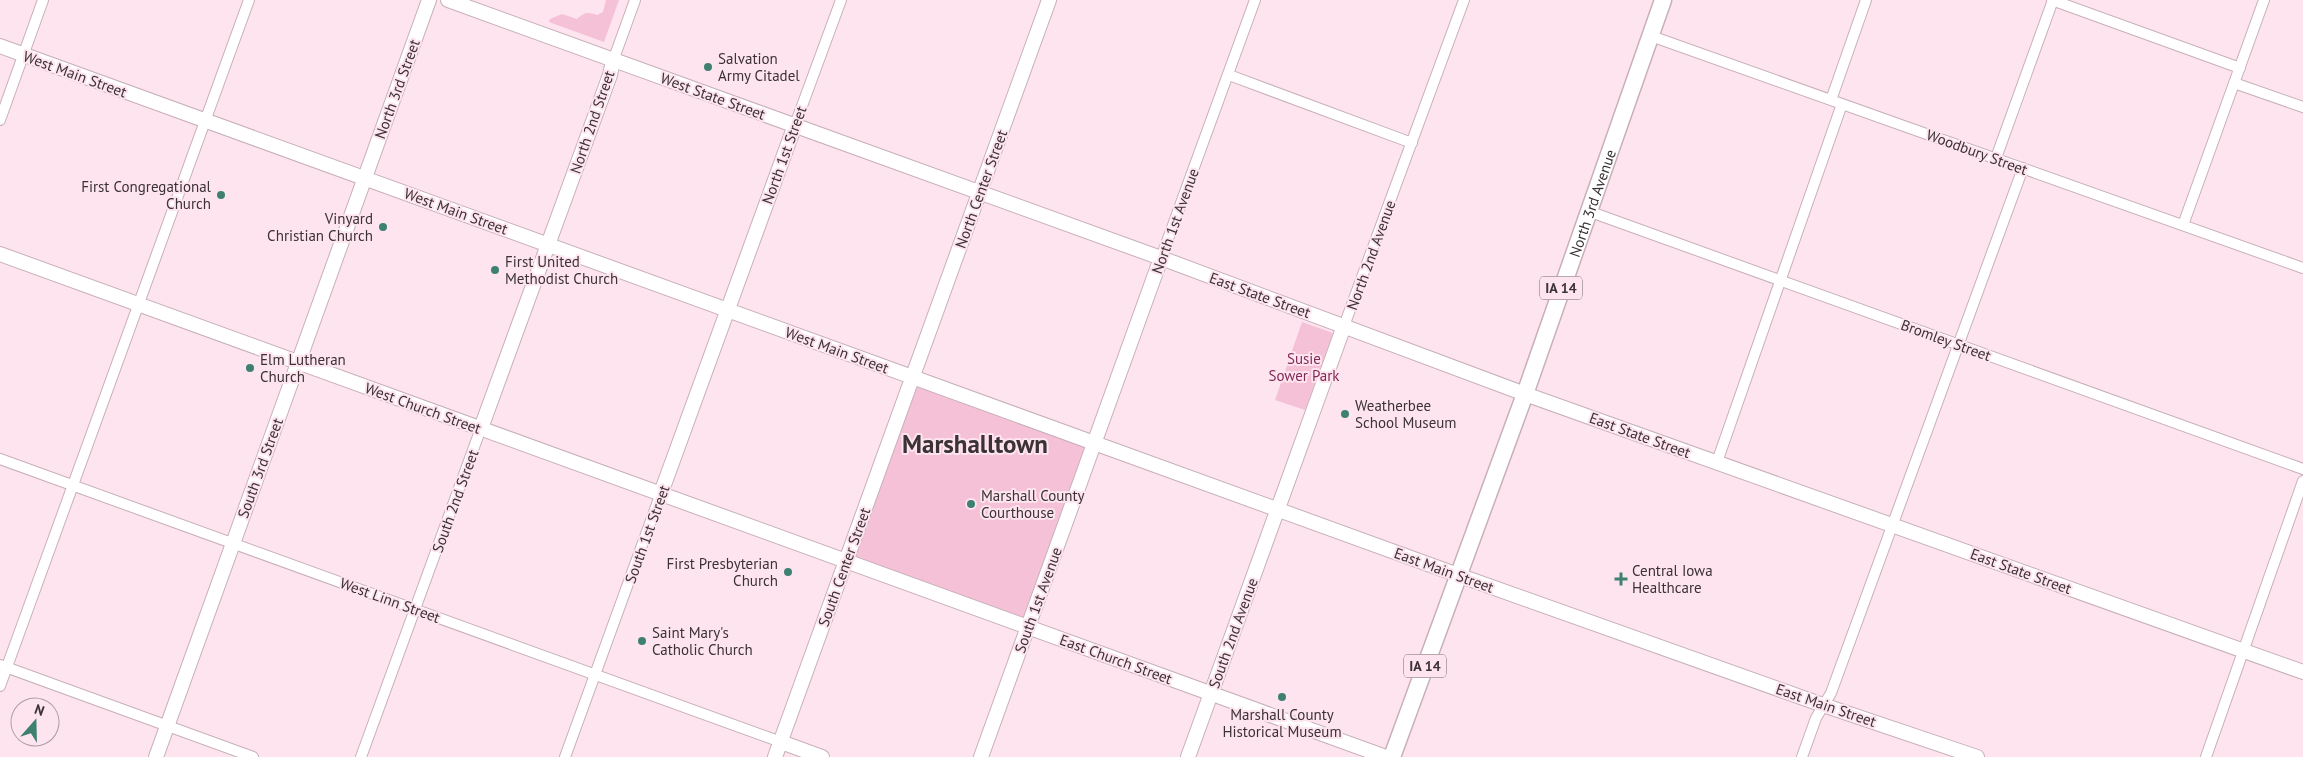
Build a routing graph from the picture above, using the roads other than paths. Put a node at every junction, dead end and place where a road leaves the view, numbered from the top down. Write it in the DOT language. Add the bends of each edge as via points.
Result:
graph roads {
  1 [pos="43,0"];
  2 [pos="249,0"];
  3 [pos="429,0"];
  4 [pos="448,0"];
  5 [pos="635,0"];
  6 [pos="840,0"];
  7 [pos="1048,0"];
  8 [pos="1255,0"];
  9 [pos="1464,0"];
  10 [pos="1664,0"];
  11 [pos="1866,0"];
  12 [pos="2052,0"];
  13 [pos="2264,0"];
  14 [pos="1651,36"];
  15 [pos="0,46"];
  16 [pos="24,55"];
  17 [pos="613,61"];
  18 [pos="2240,68"];
  19 [pos="1229,75"];
  20 [pos="2234,83"];
  21 [pos="1830,100"];
  22 [pos="1842,104"];
  23 [pos="2303,107"];
  24 [pos="0,120"];
  25 [pos="205,121"];
  26 [pos="795,125"];
  27 [pos="1412,143"];
  28 [pos="1996,158"];
  29 [pos="2023,168"];
  30 [pos="365,179"];
  31 [pos="980,192"];
  32 [pos="1588,211"];
  33 [pos="2183,225"];
  34 [pos="548,244"];
  35 [pos="0,254"];
  36 [pos="1161,258"];
  37 [pos="2303,268"];
  38 [pos="1780,280"];
  39 [pos="139,305"];
  40 [pos="728,310"];
  41 [pos="1344,326"];
  42 [pos="1959,345"];
  43 [pos="298,363"];
  44 [pos="913,377"];
  45 [pos="1525,394"];
  46 [pos="481,428"];
  47 [pos="1095,443"];
  48 [pos="0,458"];
  49 [pos="1717,462"];
  50 [pos="2303,469"];
  51 [pos="2303,481"];
  52 [pos="73,485"];
  53 [pos="662,492"];
  54 [pos="1278,510"];
  55 [pos="1893,525"];
  56 [pos="233,543"];
  57 [pos="846,562"];
  58 [pos="1458,575"];
  59 [pos="415,609"];
  60 [pos="1028,628"];
  61 [pos="2244,652"];
  62 [pos="3,666"];
  63 [pos="2303,672"];
  64 [pos="595,674"];
  65 [pos="0,686"];
  66 [pos="1211,694"];
  67 [pos="1823,705"];
  68 [pos="167,726"];
  69 [pos="781,742"];
  70 [pos="156,757"];
  71 [pos="253,757"];
  72 [pos="361,757"];
  73 [pos="565,757"];
  74 [pos="775,757"];
  75 [pos="822,757"];
  76 [pos="981,757"];
  77 [pos="1188,757"];
  78 [pos="1386,757"];
  79 [pos="1392,757"];
  80 [pos="1802,757"];
  81 [pos="1977,757"];
  82 [pos="2206,757"];
  1 -- 16 [label="street"];
  2 -- 25 [label="street"];
  3 -- 30 [label="street, North 3rd Street"];
  4 -- 17 [label="street, West State Street"];
  5 -- 17 [label="street, North 2nd Street"];
  6 -- 26 [label="street, North 1st Street"];
  7 -- 31 [label="street, North Center Street"];
  8 -- 19 [label="street, North 1st Avenue"];
  9 -- 27 [label="street, North 2nd Avenue"];
  10 -- 14 [label="main road, North 3rd Avenue / IA 14"];
  11 -- 21 [label="street"];
  12 -- 18 [label="street"];
  12 -- 28 [label="street"];
  13 -- 18 [label="street"];
  14 -- 21 [label="street, Woodbury Street"];
  14 -- 32 [label="main road, North 3rd Avenue / IA 14"];
  15 -- 16 [label="street, West Main Street"];
  16 -- 24 [label="street"];
  16 -- 25 [label="street, West Main Street"];
  17 -- 26 [label="street, West State Street"];
  17 -- 34 [label="street, North 2nd Street"];
  18 -- 20 [label="street"];
  19 -- 27 [label="street"];
  19 -- 36 [label="street, North 1st Avenue"];
  20 -- 23 [label="street"];
  20 -- 33 [label="street"];
  21 -- 22 [label="street, Woodbury Street"];
  22 -- 28 [label="street, Woodbury Street"];
  22 -- 38 [label="street"];
  25 -- 30 [label="street, West Main Street"];
  25 -- 39 [label="street"];
  26 -- 31 [label="street, West State Street"];
  26 -- 40 [label="street, North 1st Street"];
  27 -- 41 [label="street, North 2nd Avenue"];
  28 -- 29 [label="street, Woodbury Street"];
  29 -- 33 [label="street, Woodbury Street"];
  29 -- 42 [label="street"];
  30 -- 34 [label="street, West Main Street"];
  30 -- 43 [label="street, South 3rd Street"];
  31 -- 36 [label="street, East State Street"];
  31 -- 44 [label="street, North Center Street"];
  32 -- 38 [label="street, Bromley Street"];
  32 -- 45 [label="main road, North 3rd Avenue / IA 14"];
  33 -- 37 [label="street, Woodbury Street"];
  34 -- 40 [label="street, West Main Street"];
  34 -- 46 [label="street, South 2nd Street"];
  35 -- 39 [label="street, West Church Street"];
  36 -- 41 [label="street, East State Street"];
  36 -- 47 [label="street, North 1st Avenue"];
  38 -- 42 [label="street, Bromley Street"];
  38 -- 49 [label="street"];
  39 -- 43 [label="street, West Church Street"];
  39 -- 52 [label="street"];
  40 -- 44 [label="street, West Main Street"];
  40 -- 53 [label="street, South 1st Street"];
  41 -- 45 [label="street, East State Street"];
  41 -- 54 [label="street, North 2nd Avenue"];
  42 -- 50 [label="street, Bromley Street"];
  42 -- 55 [label="street"];
  43 -- 46 [label="street, West Church Street"];
  43 -- 56 [label="street, South 3rd Street"];
  44 -- 47 [label="street, East Main Street"];
  44 -- 57 [label="street, South Center Street"];
  45 -- 49 [label="street, East State Street"];
  45 -- 58 [label="main road, North 3rd Avenue / IA 14"];
  46 -- 53 [label="street, West Church Street"];
  46 -- 59 [label="street, South 2nd Street"];
  47 -- 54 [label="street, East Main Street"];
  47 -- 60 [label="street, South 1st Avenue"];
  48 -- 52 [label="street, West Linn Street"];
  49 -- 55 [label="street, East State Street"];
  51 -- 61 [label="street"];
  52 -- 56 [label="street, West Linn Street"];
  52 -- 62 [label="street"];
  53 -- 57 [label="street, West Church Street"];
  53 -- 64 [label="street, South 1st Street"];
  54 -- 58 [label="street, East Main Street"];
  54 -- 66 [label="street, South 2nd Avenue"];
  55 -- 61 [label="street, East State Street"];
  55 -- 67 [label="street" via="1831,693"];
  56 -- 59 [label="street, West Linn Street"];
  56 -- 68 [label="street, South 3rd Street"];
  57 -- 60 [label="street, East Church Street"];
  57 -- 69 [label="street, South Center Street"];
  58 -- 67 [label="street, East Main Street"];
  58 -- 79 [label="main road, IA 14"];
  59 -- 64 [label="street, West Linn Street"];
  59 -- 72 [label="street, South 2nd Street"];
  60 -- 66 [label="street, East Church Street"];
  60 -- 76 [label="street, South 1st Avenue"];
  61 -- 63 [label="street, East State Street"];
  61 -- 82 [label="street"];
  62 -- 65 [label="street"];
  62 -- 68 [label="street"];
  64 -- 69 [label="street, West Linn Street"];
  64 -- 73 [label="street, South 1st Street"];
  66 -- 77 [label="street, South 2nd Avenue"];
  66 -- 78 [label="street, East Church Street"];
  67 -- 80 [label="street"];
  67 -- 81 [label="street, East Main Street"];
  68 -- 70 [label="street, South 3rd Street"];
  68 -- 71 [label="street"];
  69 -- 74 [label="street, South Center Street"];
  69 -- 75 [label="street"];
}
